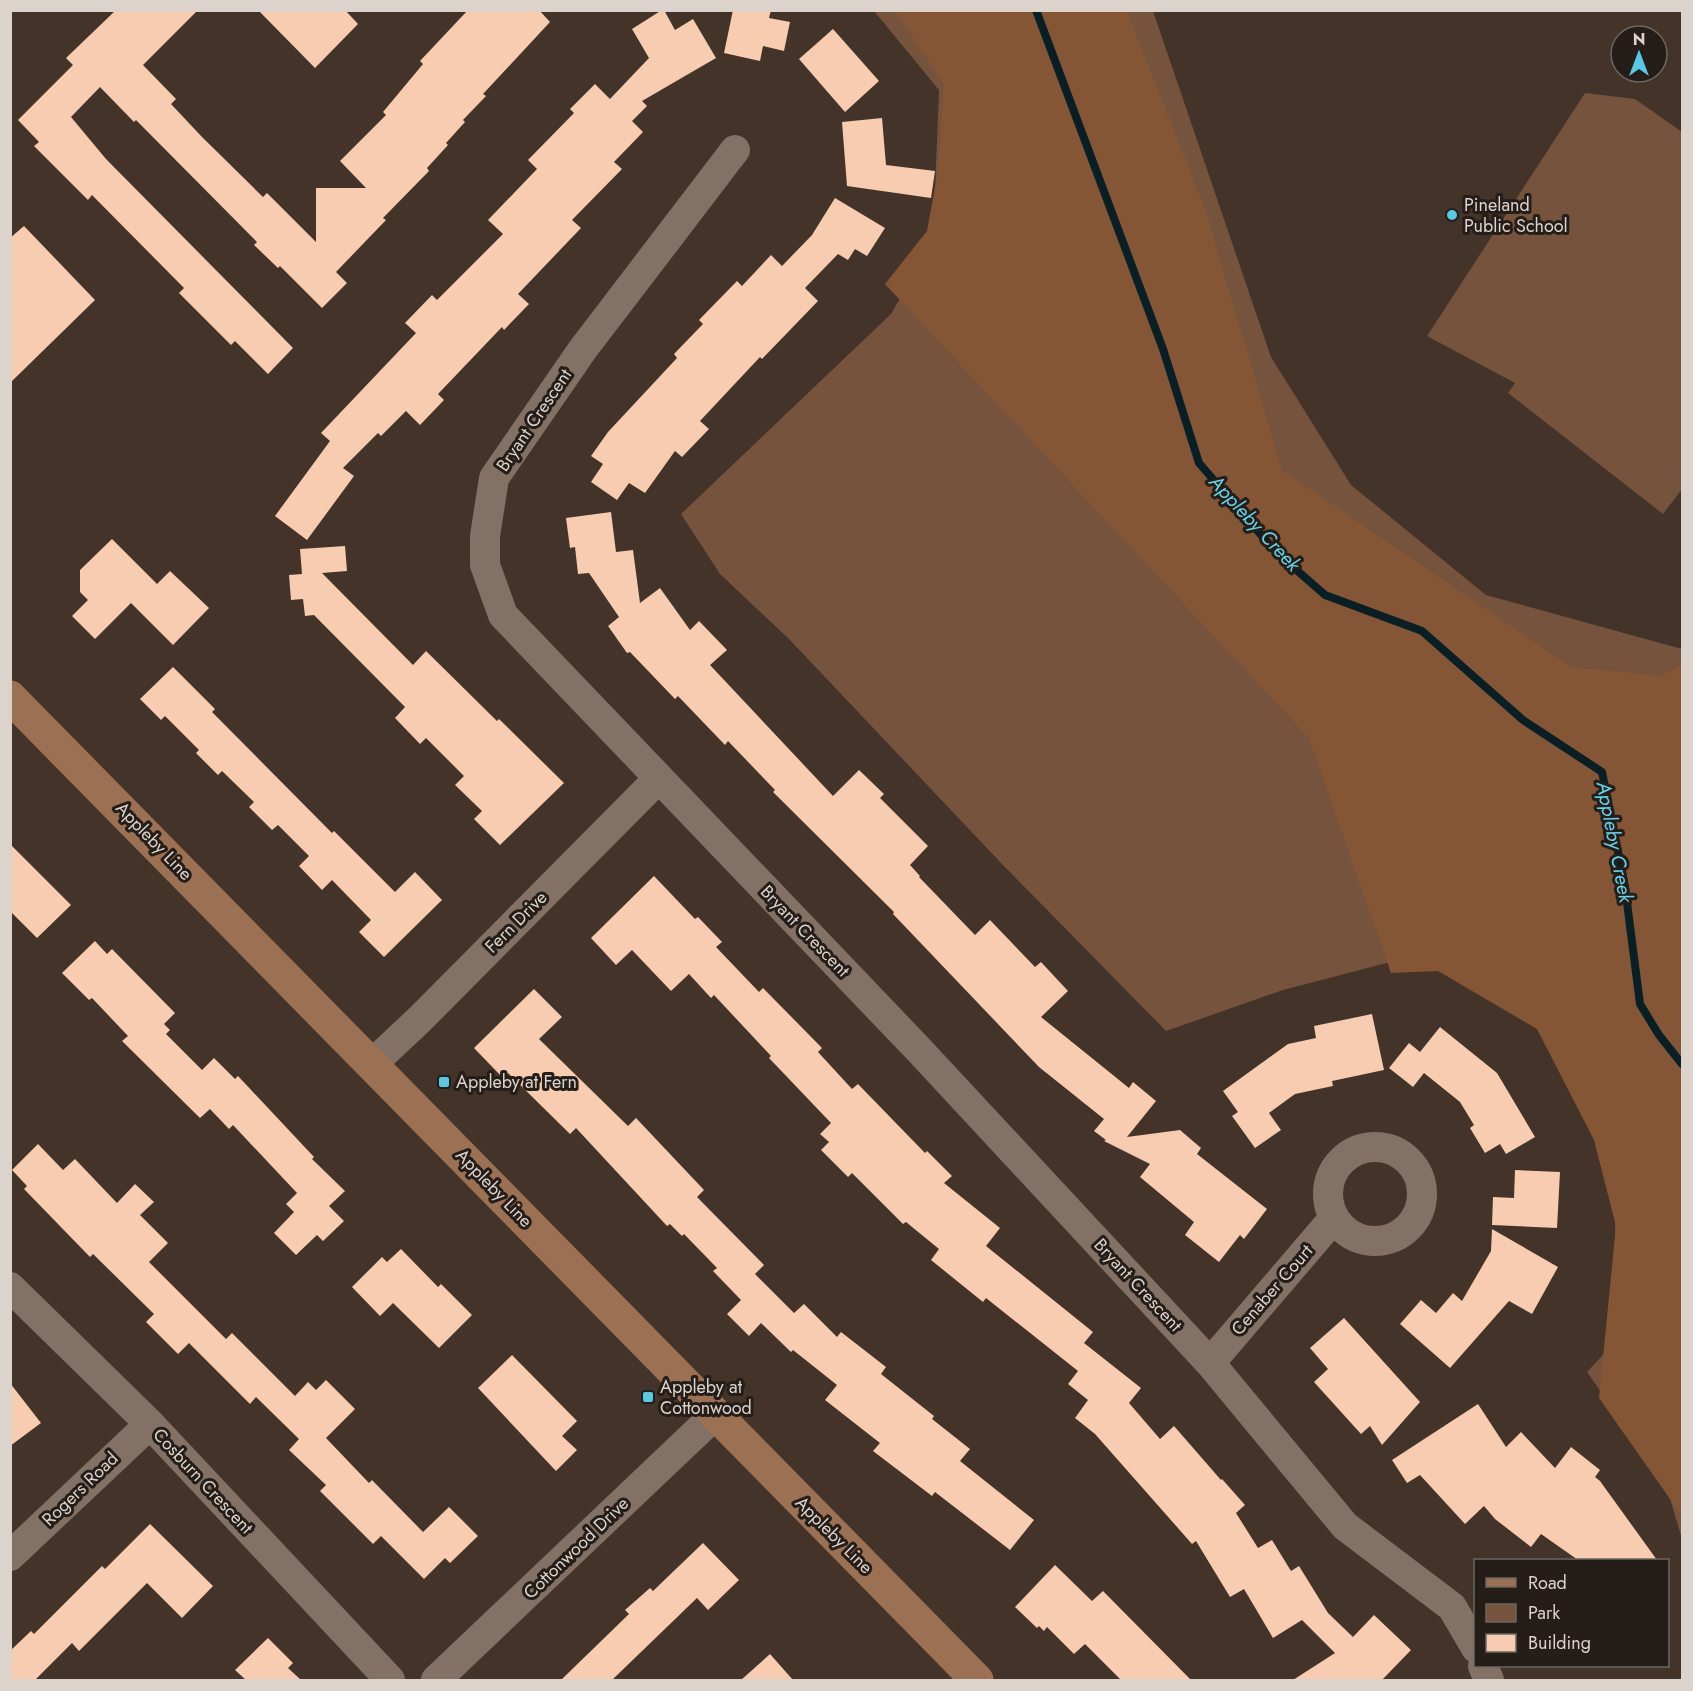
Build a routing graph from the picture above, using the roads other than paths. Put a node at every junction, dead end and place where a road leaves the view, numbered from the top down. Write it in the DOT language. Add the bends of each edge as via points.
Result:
graph roads {
  1 [pos="735,150"];
  2 [pos="10,697"];
  3 [pos="659,778"];
  4 [pos="372,1064"];
  5 [pos="1334,1218"];
  6 [pos="10,1287"];
  7 [pos="1210,1363"];
  8 [pos="716,1415"];
  9 [pos="150,1424"];
  10 [pos="10,1556"];
  11 [pos="1474,1645"];
  12 [pos="390,1680"];
  13 [pos="436,1680"];
  14 [pos="977,1680"];
  1 -- 3 [label="street, Bryant Crescent" via="583,349 494,478 485,536 485,565 503,615"];
  2 -- 4 [label="main road, Appleby Line"];
  3 -- 4 [label="street, Fern Drive"];
  3 -- 7 [label="street, Bryant Crescent"];
  4 -- 8 [label="main road, Appleby Line"];
  5 -- 7 [label="street, Cenaber Court"];
  6 -- 9 [label="street, Cosburn Crescent"];
  7 -- 11 [label="street, Bryant Crescent" via="1345,1526 1452,1607"];
  8 -- 13 [label="street, Cottonwood Drive"];
  8 -- 14 [label="main road, Appleby Line"];
  9 -- 10 [label="street, Rogers Road"];
  9 -- 12 [label="street, Cosburn Crescent"];
}
